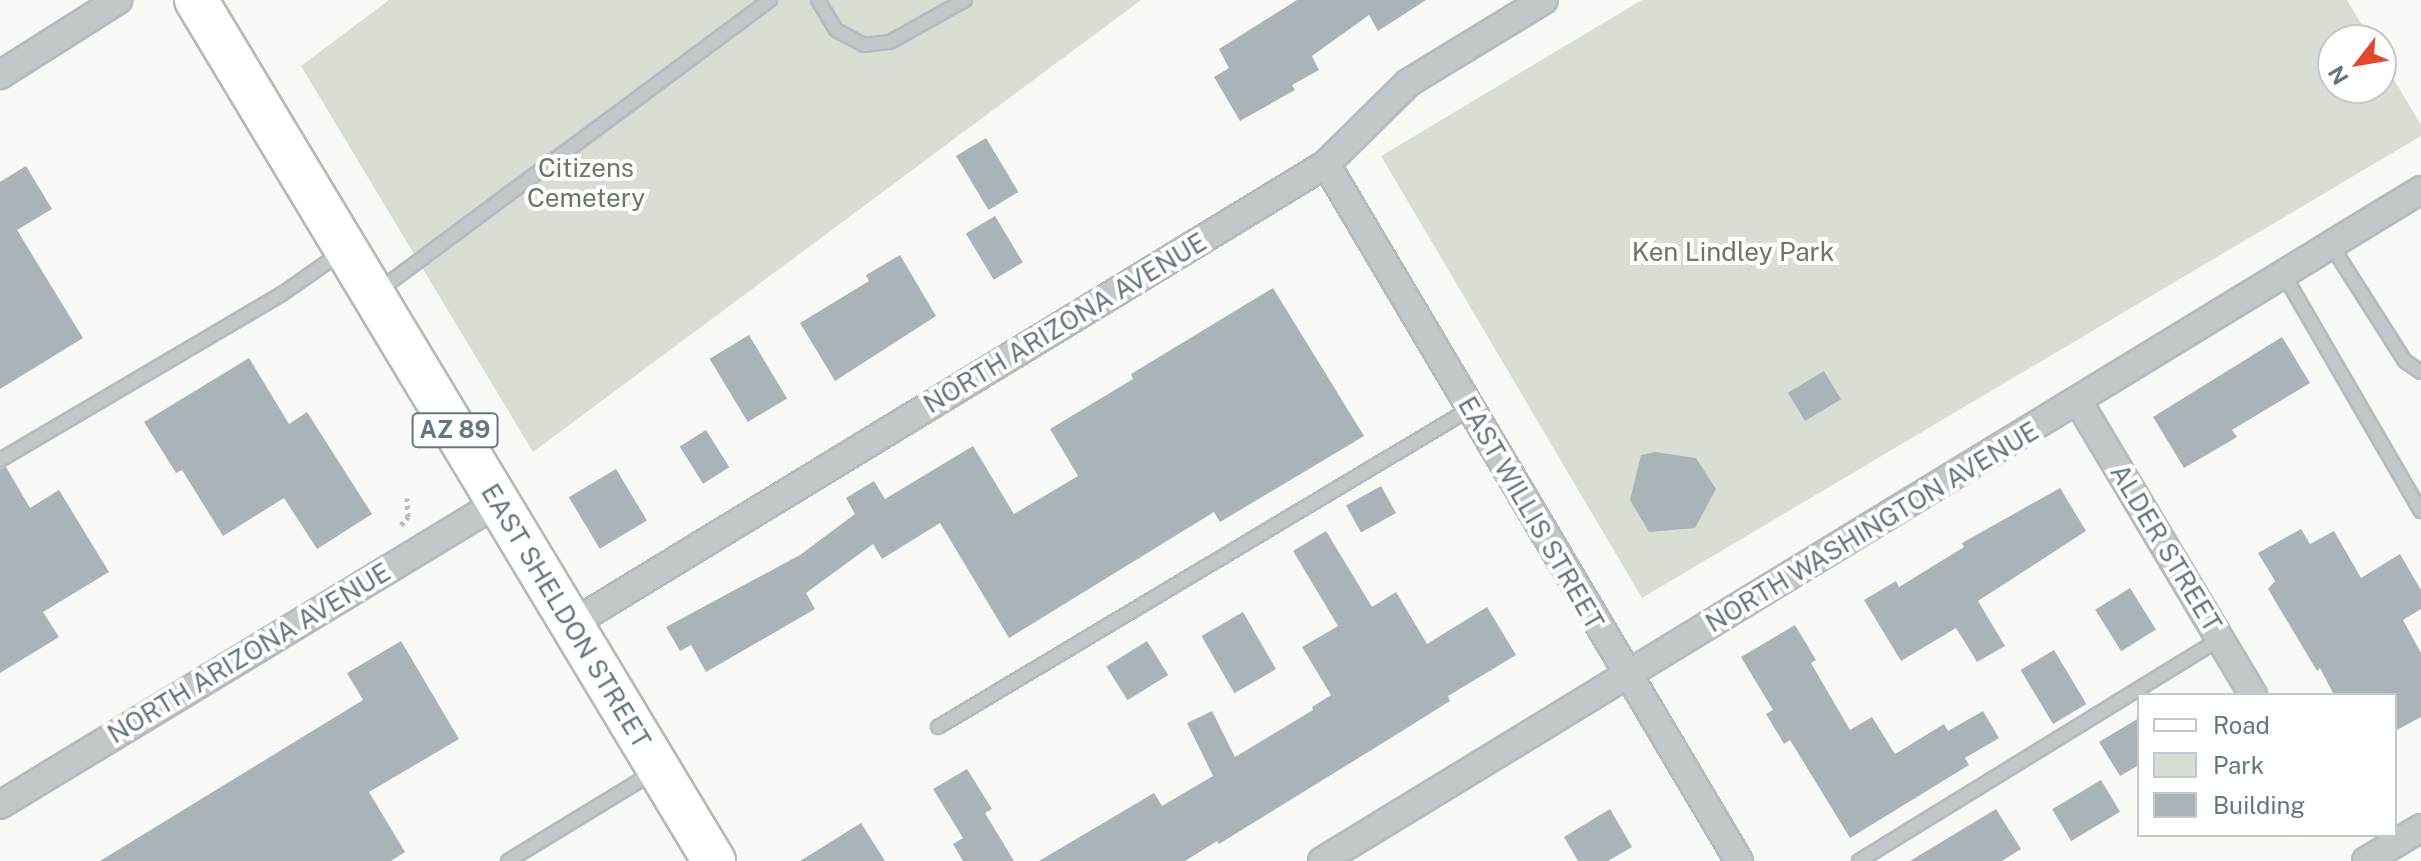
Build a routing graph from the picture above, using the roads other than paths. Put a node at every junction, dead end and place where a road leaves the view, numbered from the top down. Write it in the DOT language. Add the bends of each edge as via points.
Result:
graph roads {
  1 [pos="118,0"];
  2 [pos="196,0"];
  3 [pos="770,0"];
  4 [pos="818,0"];
  5 [pos="965,0"];
  6 [pos="1544,0"];
  7 [pos="0,75"];
  8 [pos="1326,164"];
  9 [pos="2421,190"];
  10 [pos="2331,245"];
  11 [pos="345,251"];
  12 [pos="2284,275"];
  13 [pos="372,295"];
  14 [pos="2421,372"];
  15 [pos="2078,401"];
  16 [pos="1470,409"];
  17 [pos="0,460"];
  18 [pos="499,502"];
  19 [pos="2421,511"];
  20 [pos="570,625"];
  21 [pos="2220,639"];
  22 [pos="1626,676"];
  23 [pos="2252,693"];
  24 [pos="938,727"];
  25 [pos="658,769"];
  26 [pos="0,805"];
  27 [pos="2421,828"];
  28 [pos="508,861"];
  29 [pos="714,861"];
  30 [pos="1322,861"];
  31 [pos="1739,861"];
  32 [pos="1859,861"];
  33 [pos="2366,861"];
  1 -- 7 [label="street"];
  2 -- 11 [label="main road, EAST SHELDON STREET / AZ 89"];
  3 -- 13 [label="lane"];
  4 -- 5 [label="lane" via="836,30 864,45 890,42"];
  6 -- 8 [label="street, NORTH ARIZONA AVENUE" via="1408,83"];
  8 -- 16 [label="street, EAST WILLIS STREET"];
  8 -- 20 [label="street, NORTH ARIZONA AVENUE"];
  9 -- 10 [label="street, NORTH WASHINGTON AVENUE"];
  10 -- 12 [label="street, NORTH WASHINGTON AVENUE"];
  10 -- 14 [label="lane" via="2405,361"];
  11 -- 13 [label="main road, EAST SHELDON STREET / AZ 89"];
  11 -- 17 [label="lane" via="282,294"];
  12 -- 15 [label="street, NORTH WASHINGTON AVENUE"];
  12 -- 19 [label="lane"];
  13 -- 18 [label="main road, EAST SHELDON STREET / AZ 89"];
  15 -- 21 [label="street, ALDER STREET"];
  15 -- 22 [label="street, NORTH WASHINGTON AVENUE"];
  16 -- 22 [label="street, EAST WILLIS STREET"];
  16 -- 24 [label="lane"];
  18 -- 20 [label="main road, EAST SHELDON STREET / AZ 89"];
  18 -- 26 [label="street, NORTH ARIZONA AVENUE"];
  20 -- 25 [label="main road, EAST SHELDON STREET / AZ 89"];
  21 -- 23 [label="street, ALDER STREET"];
  21 -- 32 [label="lane"];
  22 -- 30 [label="street, NORTH WASHINGTON AVENUE"];
  22 -- 31 [label="street, EAST WILLIS STREET"];
  25 -- 28 [label="lane"];
  25 -- 29 [label="main road, EAST SHELDON STREET / AZ 89"];
  27 -- 33 [label="street"];
}
